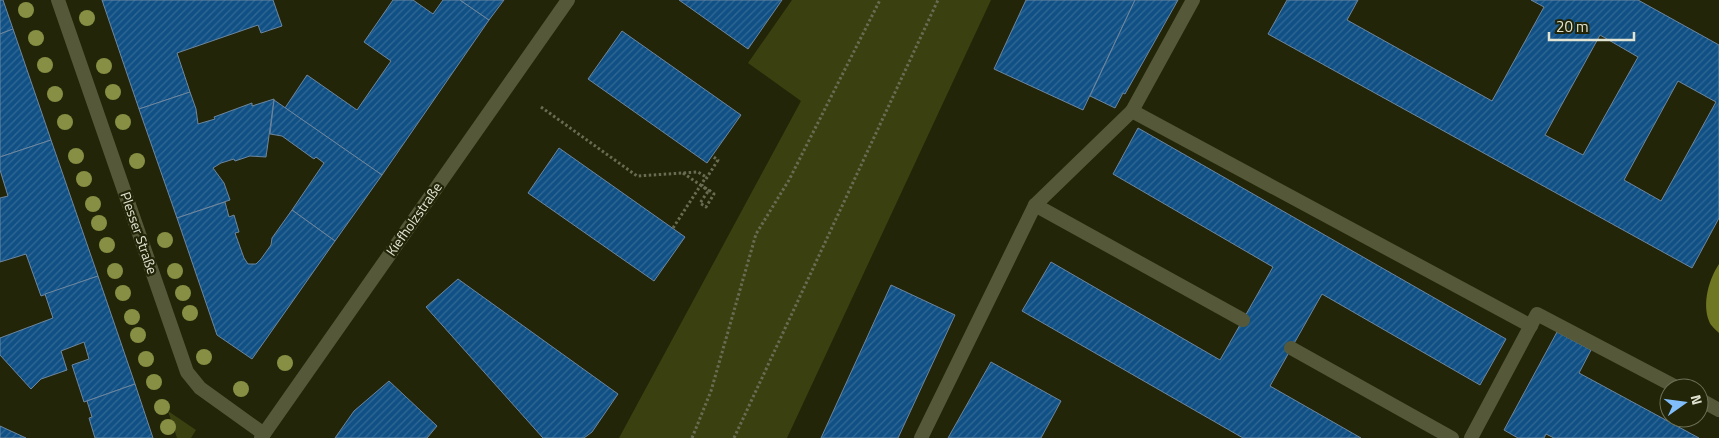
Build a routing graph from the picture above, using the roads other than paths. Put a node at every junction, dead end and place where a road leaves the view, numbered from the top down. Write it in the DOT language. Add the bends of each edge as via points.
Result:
graph roads {
  1 [pos="58,0"];
  2 [pos="568,0"];
  3 [pos="1193,0"];
  4 [pos="1132,111"];
  5 [pos="1035,206"];
  6 [pos="1243,320"];
  7 [pos="1531,326"];
  8 [pos="1291,348"];
  9 [pos="1659,378"];
  10 [pos="262,436"];
  11 [pos="921,438"];
  12 [pos="1452,438"];
  13 [pos="1471,438"];
  1 -- 10 [label="street, Plesser Straße" via="187,372 200,388"];
  2 -- 10 [label="street, Kiefholzstraße"];
  3 -- 4 [label="street"];
  4 -- 5 [label="street"];
  4 -- 7 [label="street"];
  5 -- 6 [label="street"];
  5 -- 11 [label="street"];
  7 -- 9 [label="street" via="1537,314"];
  7 -- 13 [label="street"];
  8 -- 12 [label="street"];
}
